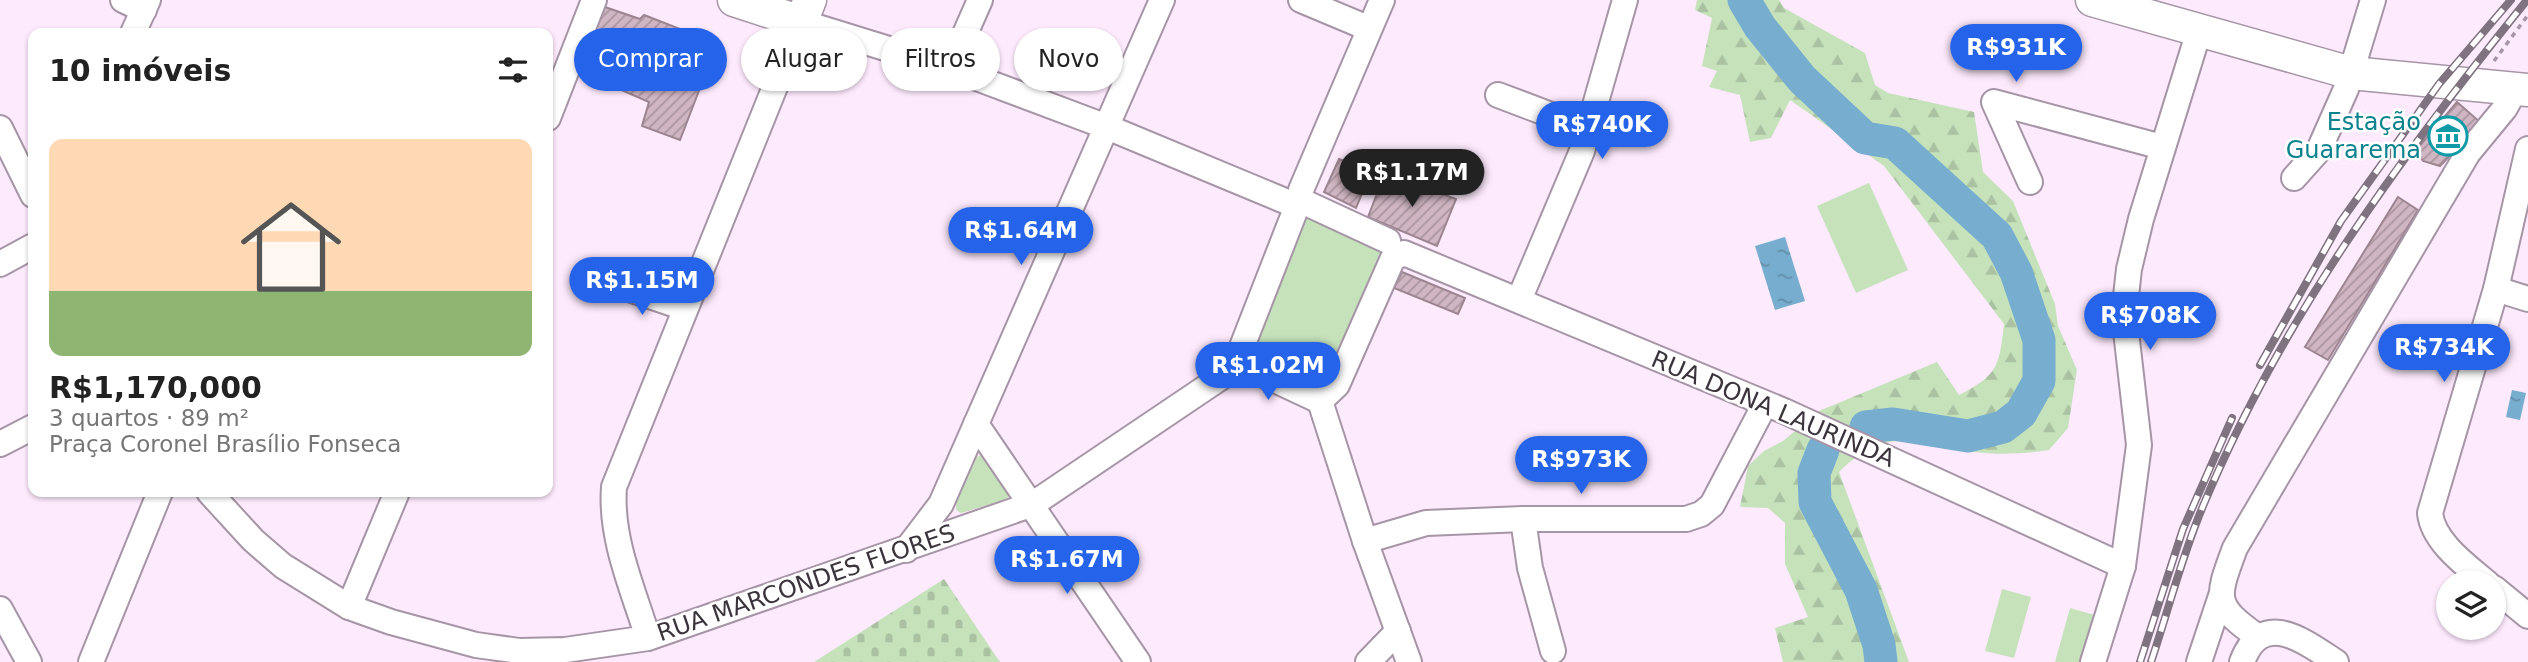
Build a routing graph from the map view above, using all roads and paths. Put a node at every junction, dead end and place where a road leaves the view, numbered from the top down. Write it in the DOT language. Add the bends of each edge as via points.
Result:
graph roads {
  1 [pos="594,0"];
  2 [pos="734,0"];
  3 [pos="980,0"];
  4 [pos="1163,0"];
  5 [pos="1301,0"];
  6 [pos="1382,0"];
  7 [pos="1625,0"];
  8 [pos="2092,0"];
  9 [pos="2373,0"];
  10 [pos="139,3"];
  11 [pos="806,11"];
  12 [pos="2528,15"];
  13 [pos="1363,26"];
  14 [pos="135,28"];
  15 [pos="968,28"];
  16 [pos="2199,31"];
  17 [pos="881,41"];
  18 [pos="2351,73"];
  19 [pos="1000,87"];
  20 [pos="2479,87"];
  21 [pos="2521,90"];
  22 [pos="1498,95"];
  23 [pos="553,105"];
  24 [pos="1107,127"];
  25 [pos="0,128"];
  26 [pos="1588,129"];
  27 [pos="2162,147"];
  28 [pos="2528,149"];
  29 [pos="2294,178"];
  30 [pos="2030,182"];
  31 [pos="28,185"];
  32 [pos="1301,200"];
  33 [pos="1388,241"];
  34 [pos="28,249"];
  35 [pos="0,264"];
  36 [pos="614,284"];
  37 [pos="2496,289"];
  38 [pos="2528,299"];
  39 [pos="1519,300"];
  40 [pos="685,308"];
  41 [pos="1236,362"];
  42 [pos="1328,393"];
  43 [pos="1765,404"];
  44 [pos="976,424"];
  45 [pos="28,430"];
  46 [pos="0,444"];
  47 [pos="158,497"];
  48 [pos="214,497"];
  49 [pos="395,497"];
  50 [pos="941,504"];
  51 [pos="1033,504"];
  52 [pos="1523,519"];
  53 [pos="962,530"];
  54 [pos="1366,541"];
  55 [pos="905,551"];
  56 [pos="2123,566"];
  57 [pos="2472,570"];
  58 [pos="2221,596"];
  59 [pos="2506,598"];
  60 [pos="349,607"];
  61 [pos="0,609"];
  62 [pos="2528,616"];
  63 [pos="1398,631"];
  64 [pos="2258,637"];
  65 [pos="648,638"];
  66 [pos="1553,651"];
  67 [pos="565,656"];
  68 [pos="29,662"];
  69 [pos="91,662"];
  70 [pos="1138,662"];
  71 [pos="1368,662"];
  72 [pos="1409,662"];
  73 [pos="2093,662"];
  74 [pos="2199,662"];
  75 [pos="2242,662"];
  76 [pos="2336,662"];
  1 -- 23 [label="street"];
  2 -- 11 [label="main road"];
  3 -- 15 [label="street"];
  4 -- 24 [label="street"];
  5 -- 13 [label="street"];
  6 -- 32 [label="street, RUA MARCONDES FLORES"];
  7 -- 26 [label="street"];
  8 -- 16 [label="main road"];
  9 -- 18 [label="street"];
  10 -- 14 [label="street"];
  11 -- 17 [label="street"];
  11 -- 40 [label="street"];
  12 -- 20 [label="path"];
  16 -- 18 [label="main road"];
  16 -- 27 [label="street"];
  18 -- 20 [label="main road"];
  18 -- 29 [label="street" via="2319,150"];
  19 -- 24 [label="street"];
  20 -- 21 [label="main road"];
  21 -- 58 [label="street" via="2468,153 2273,481 2235,548"];
  22 -- 26 [label="street"];
  24 -- 32 [label="street"];
  24 -- 44 [label="street"];
  25 -- 31 [label="street"];
  26 -- 39 [label="street"];
  27 -- 30 [label="street" via="1994,102"];
  27 -- 56 [label="street" via="2129,270 2124,314 2139,445"];
  28 -- 37 [label="street"];
  32 -- 33 [label="street"];
  32 -- 41 [label="street, RUA MARCONDES FLORES"];
  34 -- 35 [label="street"];
  36 -- 40 [label="street"];
  37 -- 38 [label="street"];
  37 -- 57 [label="street" via="2430,513 2431,523"];
  39 -- 42 [label="street, RUA DONA LAURINDA" via="1404,253 1393,258"];
  39 -- 43 [label="street, RUA DONA LAURINDA"];
  40 -- 65 [label="street" via="614,487 616,536"];
  41 -- 42 [label="street"];
  41 -- 51 [label="street, RUA MARCONDES FLORES" via="1220,378"];
  42 -- 54 [label="street"];
  43 -- 52 [label="street" via="1712,505 1701,514 1686,519"];
  43 -- 56 [label="street, RUA DONA LAURINDA"];
  44 -- 50 [label="street"];
  44 -- 51 [label="street"];
  45 -- 46 [label="street"];
  47 -- 69 [label="street"];
  48 -- 60 [label="street, RUA MARCONDES FLORES" via="283,566"];
  49 -- 60 [label="street"];
  50 -- 53 [label="street" via="945,520"];
  50 -- 55 [label="street"];
  51 -- 53 [label="street, RUA MARCONDES FLORES"];
  51 -- 70 [label="street"];
  52 -- 54 [label="street" via="1426,523"];
  52 -- 66 [label="street" via="1530,568"];
  53 -- 55 [label="street, RUA MARCONDES FLORES"];
  54 -- 63 [label="street"];
  55 -- 65 [label="street, RUA MARCONDES FLORES"];
  56 -- 73 [label="street"];
  58 -- 64 [label="street" via="2225,612"];
  58 -- 74 [label="street"];
  59 -- 62 [label="street"];
  60 -- 67 [label="street, RUA MARCONDES FLORES" via="476,645"];
  61 -- 68 [label="street"];
  63 -- 71 [label="street"];
  63 -- 72 [label="street"];
  64 -- 75 [label="street"];
  64 -- 76 [label="street" via="2287,633"];
  65 -- 67 [label="street, RUA MARCONDES FLORES"];
}
